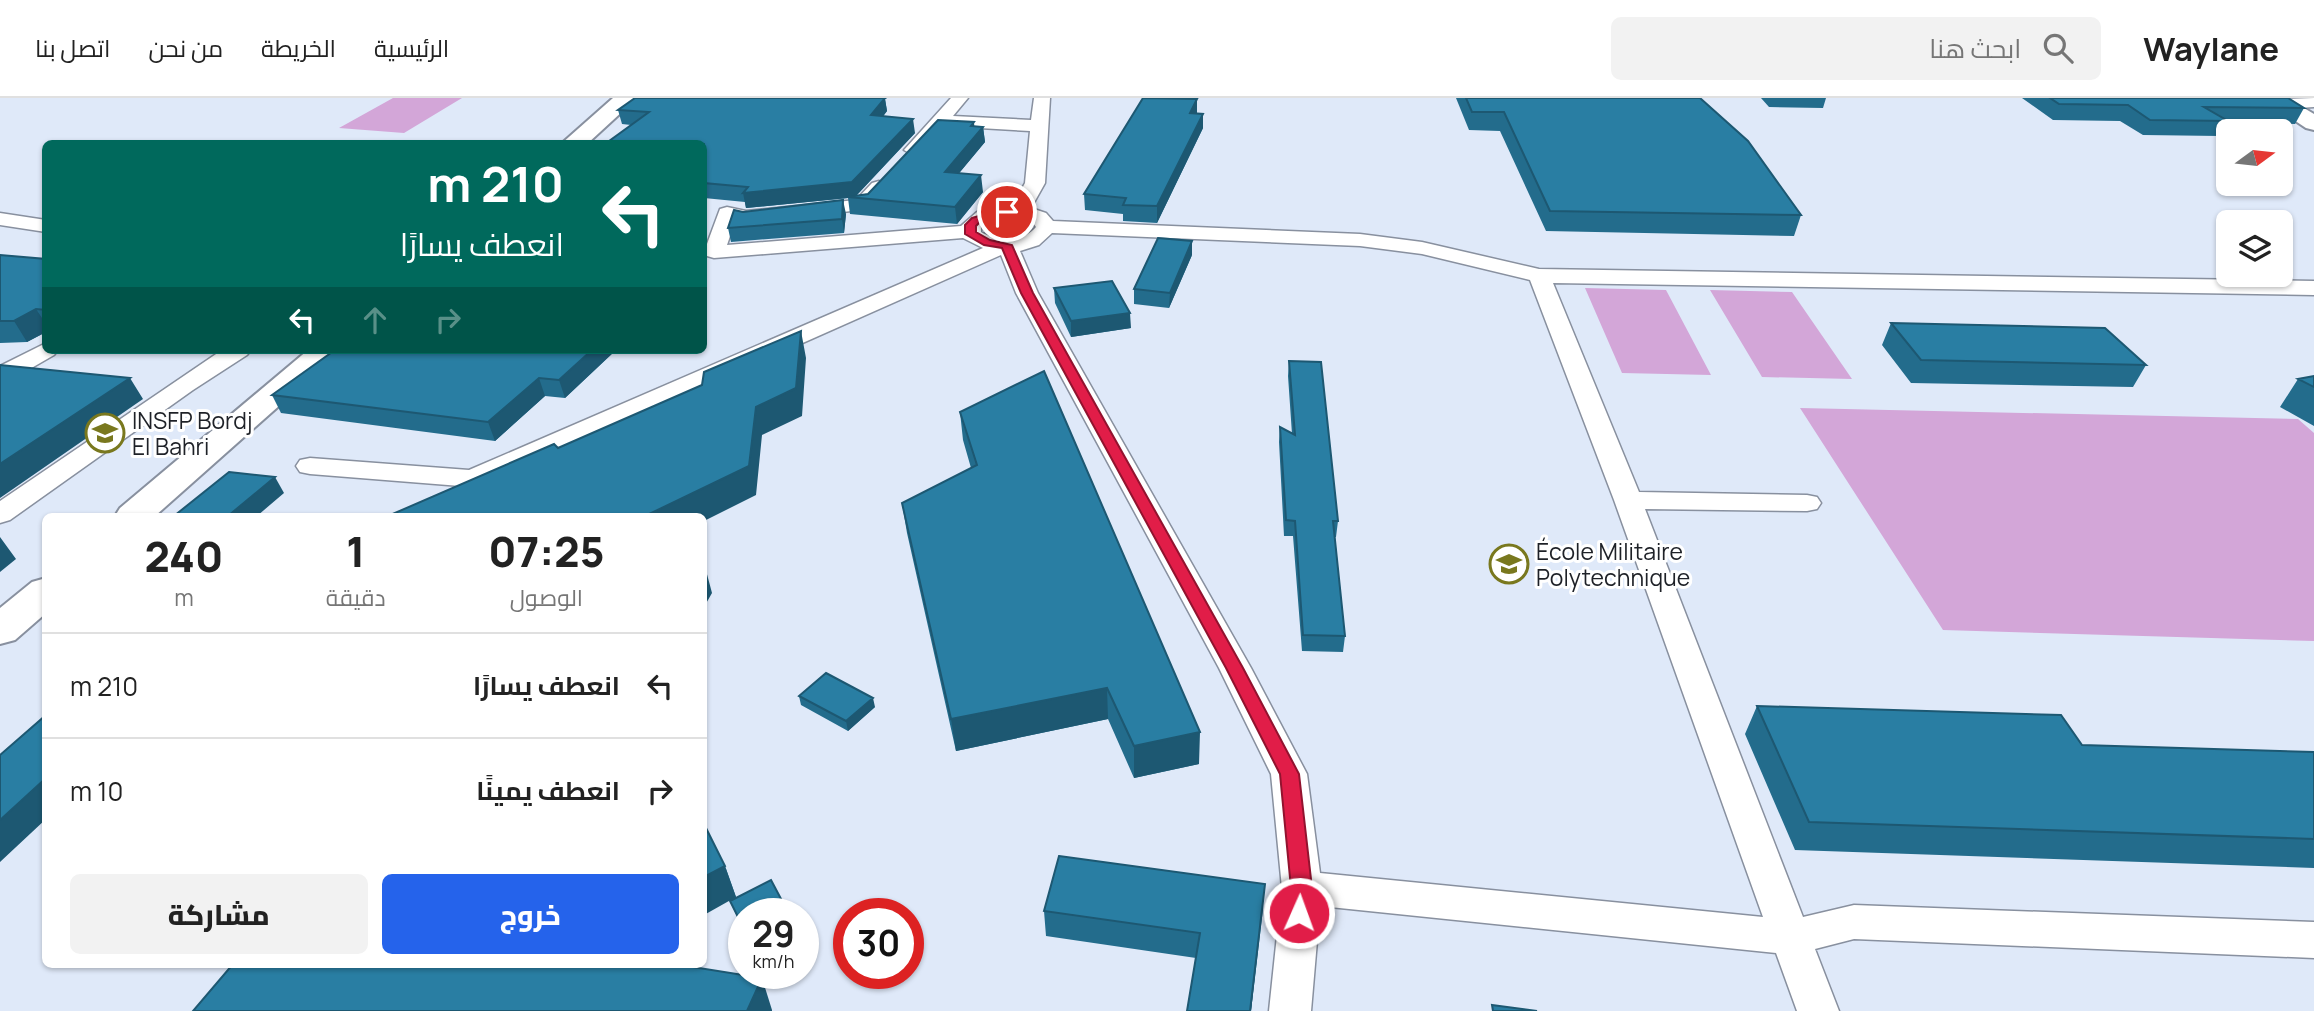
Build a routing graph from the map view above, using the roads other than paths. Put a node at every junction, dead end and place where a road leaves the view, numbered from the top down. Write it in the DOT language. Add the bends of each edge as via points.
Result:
graph roads {
  1 [pos="626,98"];
  2 [pos="960,98"];
  3 [pos="1042,98"];
  4 [pos="2277,101"];
  5 [pos="2314,102"];
  6 [pos="939,120"];
  7 [pos="2314,123"];
  8 [pos="1039,126"];
  9 [pos="577,140"];
  10 [pos="1019,212"];
  11 [pos="0,219"];
  12 [pos="42,225"];
  13 [pos="1046,227"];
  14 [pos="970,231"];
  15 [pos="1007,245"];
  16 [pos="1539,275"];
  17 [pos="2314,288"];
  18 [pos="42,352"];
  19 [pos="233,354"];
  20 [pos="322,354"];
  21 [pos="0,376"];
  22 [pos="310,466"];
  23 [pos="1628,500"];
  24 [pos="1807,503"];
  25 [pos="137,513"];
  26 [pos="0,514"];
  27 [pos="42,594"];
  28 [pos="0,630"];
  29 [pos="1302,888"];
  30 [pos="1793,937"];
  31 [pos="2314,940"];
  32 [pos="1290,1011"];
  33 [pos="1818,1011"];
  1 -- 9 [label="main road"];
  2 -- 6 [label="street"];
  3 -- 8 [label="street"];
  4 -- 5 [label="street"];
  4 -- 7 [label="main road"];
  6 -- 8 [label="street"];
  6 -- 14 [label="street" via="862,205 746,217 727,213 714,252"];
  8 -- 10 [label="street" via="1035,183"];
  10 -- 13 [label="street" via="1039,217"];
  10 -- 14 [label="street" via="984,216"];
  11 -- 12 [label="street"];
  13 -- 15 [label="street" via="1034,239"];
  13 -- 16 [label="street" via="1360,240 1422,248"];
  14 -- 15 [label="street" via="978,240"];
  15 -- 22 [label="street" via="473,479"];
  15 -- 29 [label="street" via="1027,293 1289,774"];
  16 -- 17 [label="street"];
  16 -- 23 [label="street"];
  18 -- 21 [label="street"];
  19 -- 26 [label="street"];
  20 -- 25 [label="main road"];
  23 -- 24 [label="street"];
  23 -- 30 [label="street"];
  27 -- 28 [label="main road"];
  29 -- 30 [label="street"];
  29 -- 32 [label="street"];
  30 -- 31 [label="street" via="1854,922"];
  30 -- 33 [label="street"];
}
